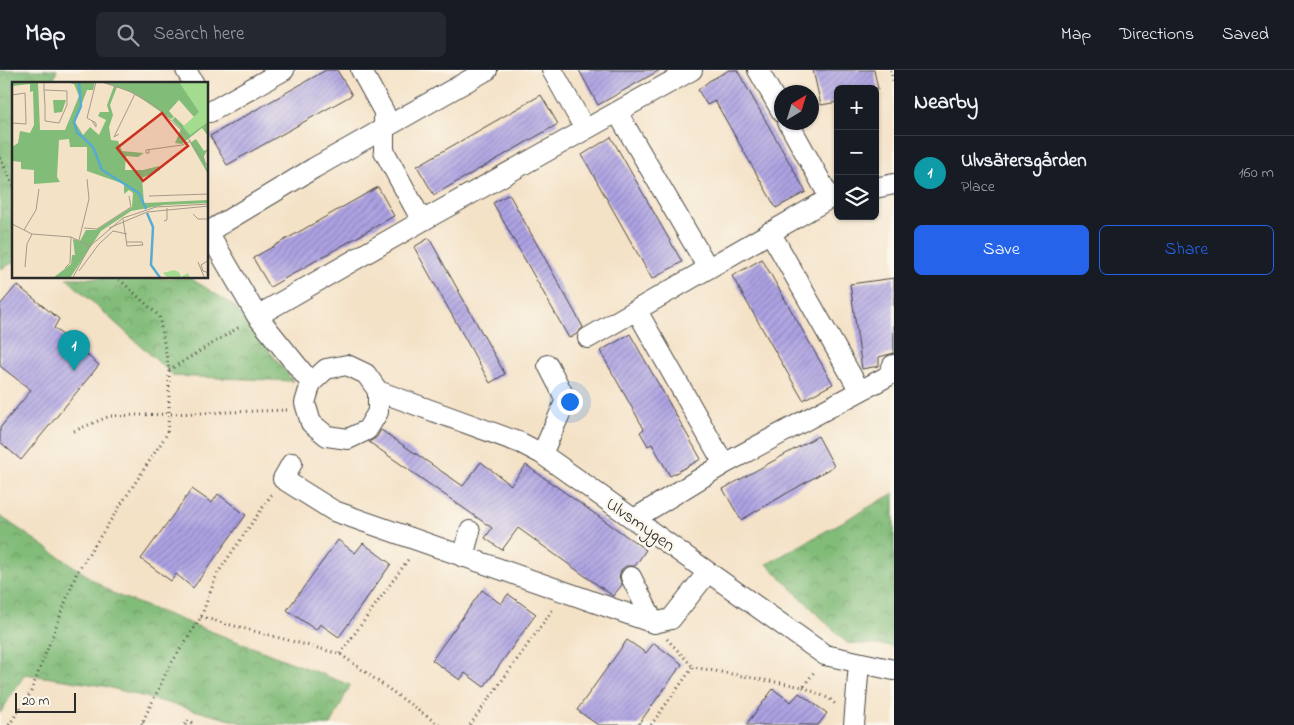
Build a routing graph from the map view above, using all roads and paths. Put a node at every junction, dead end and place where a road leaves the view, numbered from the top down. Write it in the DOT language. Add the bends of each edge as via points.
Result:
graph roads {
  1 [pos="186,70"];
  2 [pos="284,70"];
  3 [pos="361,70"];
  4 [pos="487,70"];
  5 [pos="552,70"];
  6 [pos="692,70"];
  7 [pos="758,70"];
  8 [pos="891,70"];
  9 [pos="193,82"];
  10 [pos="894,85"];
  11 [pos="774,98"];
  12 [pos="209,110"];
  13 [pos="617,112"];
  14 [pos="384,128"];
  15 [pos="585,130"];
  16 [pos="793,130"];
  17 [pos="0,158"];
  18 [pos="12,182"];
  19 [pos="894,184"];
  20 [pos="879,187"];
  21 [pos="834,196"];
  22 [pos="430,223"];
  23 [pos="209,231"];
  24 [pos="770,232"];
  25 [pos="209,234"];
  26 [pos="708,268"];
  27 [pos="119,279"];
  28 [pos="637,310"];
  29 [pos="257,316"];
  30 [pos="588,338"];
  31 [pos="548,365"];
  32 [pos="893,365"];
  33 [pos="169,370"];
  34 [pos="310,383"];
  35 [pos="860,391"];
  36 [pos="378,392"];
  37 [pos="307,410"];
  38 [pos="169,414"];
  39 [pos="74,431"];
  40 [pos="542,454"];
  41 [pos="724,464"];
  42 [pos="288,471"];
  43 [pos="634,519"];
  44 [pos="470,531"];
  45 [pos="421,542"];
  46 [pos="463,557"];
  47 [pos="708,572"];
  48 [pos="631,578"];
  49 [pos="566,593"];
  50 [pos="201,617"];
  51 [pos="654,624"];
  52 [pos="340,654"];
  53 [pos="825,655"];
  54 [pos="859,663"];
  55 [pos="693,668"];
  56 [pos="894,670"];
  57 [pos="803,687"];
  58 [pos="142,724"];
  59 [pos="854,724"];
  60 [pos="9,725"];
  61 [pos="147,725"];
  62 [pos="185,725"];
  63 [pos="196,725"];
  64 [pos="439,725"];
  65 [pos="470,725"];
  66 [pos="651,725"];
  1 -- 9 [label="street"];
  2 -- 12 [label="street"];
  3 -- 14 [label="street" via="384,112"];
  4 -- 14 [label="street"];
  5 -- 15 [label="street"];
  6 -- 13 [label="street"];
  7 -- 11 [label="street"];
  8 -- 10 [label="path"];
  13 -- 15 [label="street"];
  13 -- 26 [label="street"];
  14 -- 22 [label="street" via="384,151"];
  14 -- 23 [label="street"];
  15 -- 22 [label="street"];
  16 -- 21 [label="street"];
  17 -- 18 [label="path"];
  19 -- 20 [label="street"];
  21 -- 24 [label="street"];
  22 -- 29 [label="street"];
  24 -- 26 [label="street"];
  24 -- 35 [label="street"];
  25 -- 29 [label="street"];
  26 -- 28 [label="street"];
  27 -- 33 [label="path" via="159,316"];
  28 -- 30 [label="street"];
  28 -- 41 [label="street"];
  29 -- 33 [label="path"];
  29 -- 34 [label="street"];
  31 -- 40 [label="street" via="566,400"];
  32 -- 35 [label="street" via="888,376"];
  33 -- 38 [label="path"];
  34 -- 36 [label="street" via="326,368 347,365 366,374"];
  34 -- 37 [label="street" via="305,403"];
  35 -- 41 [label="street"];
  36 -- 37 [label="street" via="378,412 355,445 324,441 311,423"];
  36 -- 40 [label="street, Ulvsmygen" via="519,449"];
  37 -- 38 [label="path"];
  38 -- 39 [label="path" via="110,416"];
  38 -- 60 [label="path" via="167,434 77,572 30,694"];
  40 -- 43 [label="street, Ulvsmygen"];
  41 -- 43 [label="street"];
  42 -- 45 [label="street" via="334,511"];
  42 -- 50 [label="path" via="217,574"];
  43 -- 47 [label="street, Ulvsmygen" via="655,545"];
  44 -- 46 [label="street"];
  45 -- 46 [label="street"];
  45 -- 52 [label="path"];
  46 -- 49 [label="street"];
  47 -- 51 [label="street" via="670,619"];
  47 -- 53 [label="street, Ulvsmygen"];
  48 -- 51 [label="street"];
  49 -- 51 [label="street"];
  49 -- 65 [label="path"];
  50 -- 52 [label="path"];
  50 -- 58 [label="path" via="169,667"];
  51 -- 55 [label="path"];
  52 -- 64 [label="path"];
  53 -- 54 [label="street, Ulvsmygen"];
  53 -- 57 [label="path"];
  54 -- 56 [label="street, Ulvsmygen"];
  54 -- 59 [label="street"];
  55 -- 57 [label="path"];
  55 -- 66 [label="path"];
  57 -- 59 [label="path" via="830,699"];
  58 -- 61 [label="path"];
  62 -- 63 [label="path" via="189,720"];
}
